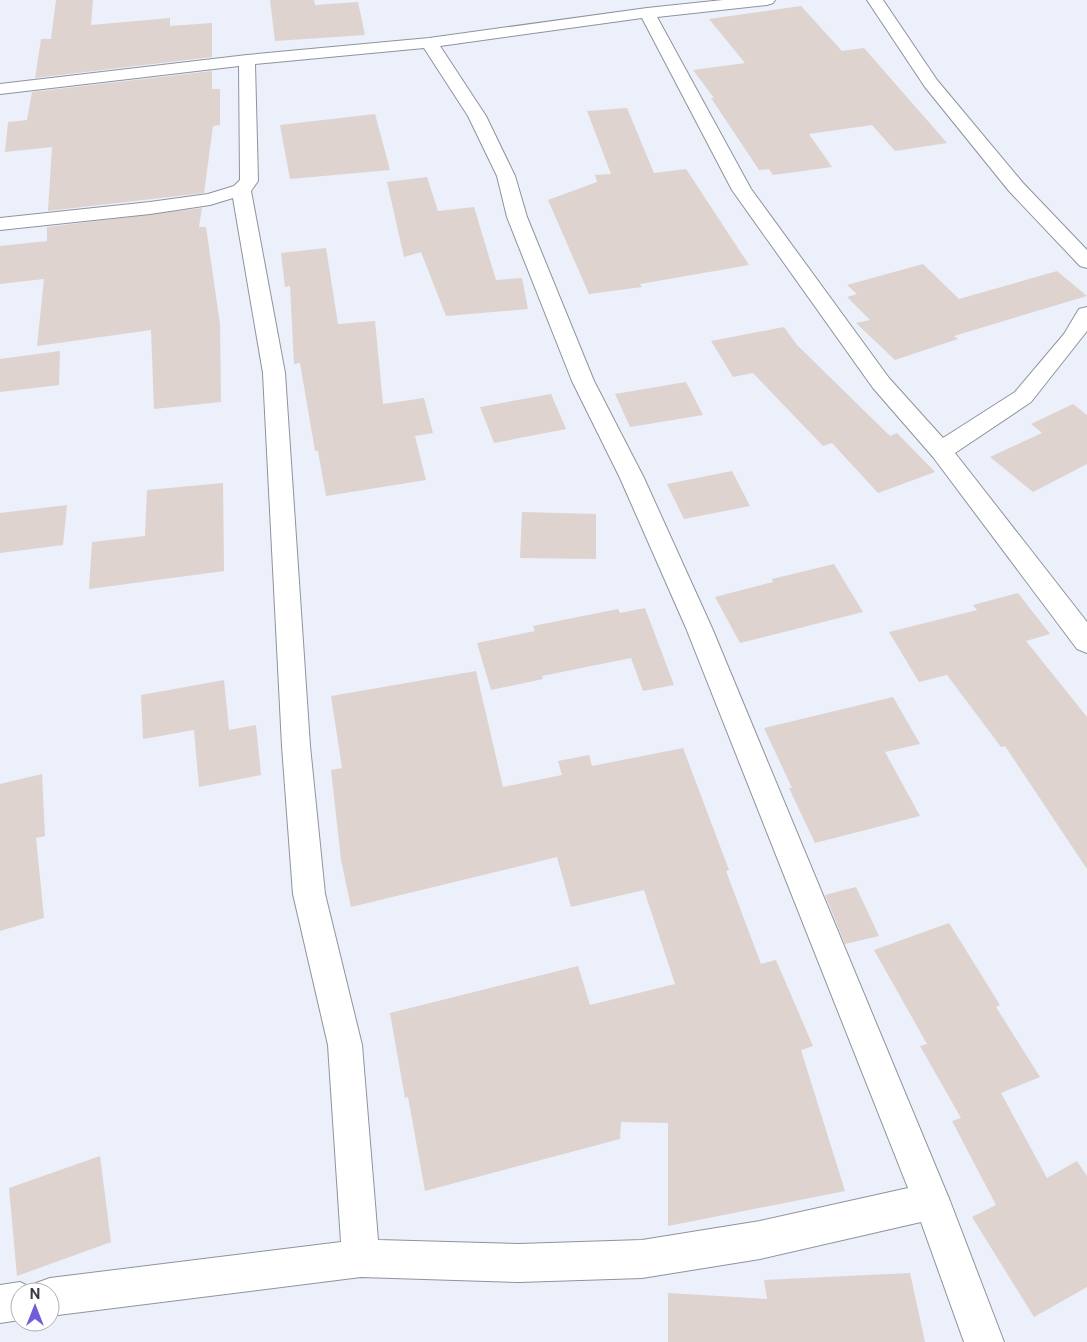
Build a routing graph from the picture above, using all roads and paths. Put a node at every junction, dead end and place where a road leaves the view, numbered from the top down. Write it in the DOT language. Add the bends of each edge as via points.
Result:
graph roads {
  1 [pos="767,0"];
  2 [pos="875,0"];
  3 [pos="647,13"];
  4 [pos="429,43"];
  5 [pos="247,60"];
  6 [pos="0,88"];
  7 [pos="241,190"];
  8 [pos="0,224"];
  9 [pos="1087,262"];
  10 [pos="1087,314"];
  11 [pos="941,452"];
  12 [pos="1084,634"];
  13 [pos="932,1201"];
  14 [pos="361,1258"];
  15 [pos="60,1296"];
  16 [pos="984,1342"];
  1 -- 3 [label="street"];
  2 -- 9 [label="street" via="931,83 1016,187"];
  3 -- 4 [label="street"];
  3 -- 11 [label="street" via="742,190 881,383"];
  4 -- 5 [label="street"];
  4 -- 13 [label="street" via="477,116 506,176 517,217 583,381 632,478 699,628"];
  5 -- 6 [label="street"];
  5 -- 7 [label="street" via="249,181"];
  7 -- 8 [label="street" via="210,199 150,208"];
  7 -- 14 [label="street" via="274,373 296,746 309,894 345,1045"];
  10 -- 11 [label="street" via="1072,338 1023,396"];
  11 -- 12 [label="street"];
  13 -- 14 [label="street" via="760,1240 642,1259 519,1262"];
  13 -- 16 [label="street"];
  14 -- 15 [label="street"];
}
